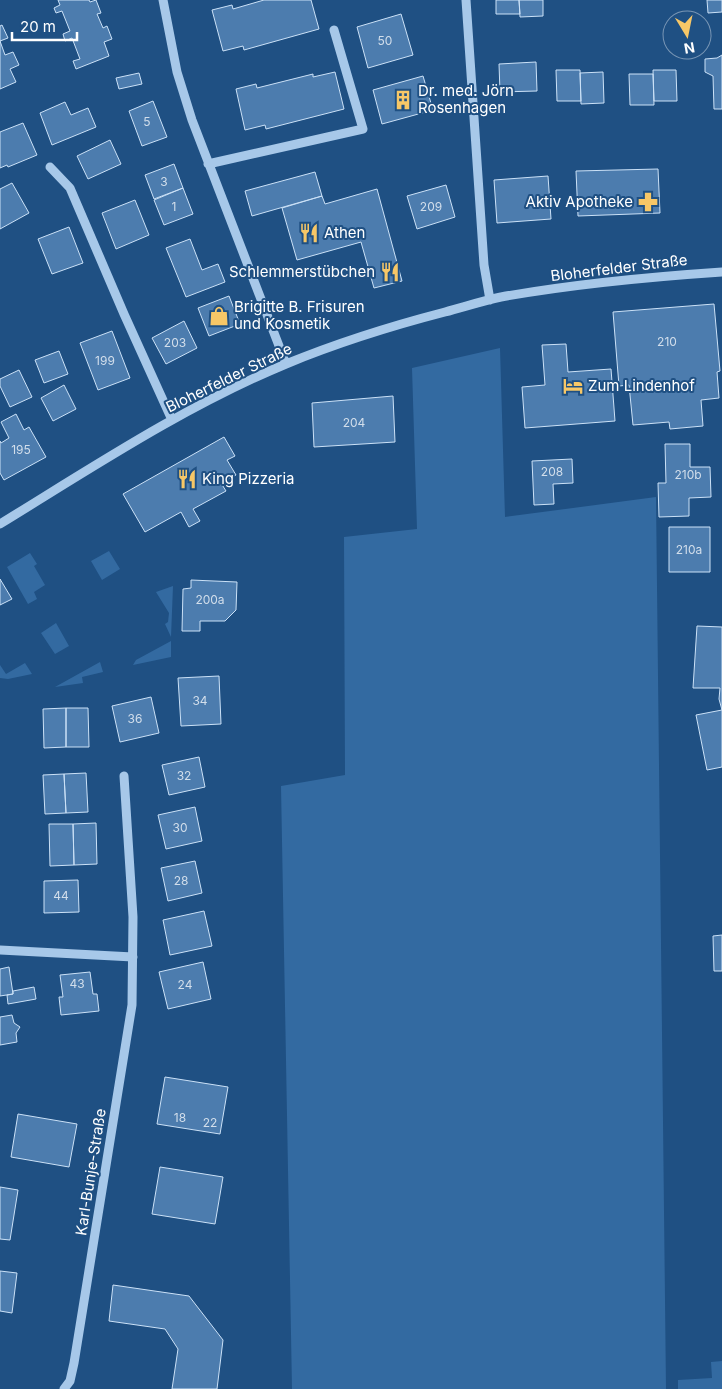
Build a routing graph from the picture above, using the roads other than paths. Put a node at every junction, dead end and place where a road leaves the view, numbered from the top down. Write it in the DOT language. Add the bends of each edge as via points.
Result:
graph roads {
  1 [pos="163,0"];
  2 [pos="466,0"];
  3 [pos="334,30"];
  4 [pos="208,164"];
  5 [pos="50,167"];
  6 [pos="722,272"];
  7 [pos="490,300"];
  8 [pos="286,364"];
  9 [pos="172,420"];
  10 [pos="0,524"];
  11 [pos="124,776"];
  12 [pos="0,950"];
  13 [pos="132,957"];
  14 [pos="64,1389"];
  1 -- 4 [label="street" via="177,72"];
  2 -- 7 [label="street" via="484,265"];
  3 -- 4 [label="street" via="363,129"];
  4 -- 8 [label="street"];
  5 -- 9 [label="street" via="70,188"];
  6 -- 7 [label="street, Bloherfelder Straße" via="609,281"];
  7 -- 8 [label="street, Bloherfelder Straße" via="405,322"];
  8 -- 9 [label="street, Bloherfelder Straße"];
  9 -- 10 [label="street, Bloherfelder Straße"];
  11 -- 13 [label="street, Karl-Bunje-Straße"];
  12 -- 13 [label="street"];
  13 -- 14 [label="street, Karl-Bunje-Straße" via="132,1005 74,1363 70,1381"];
}
